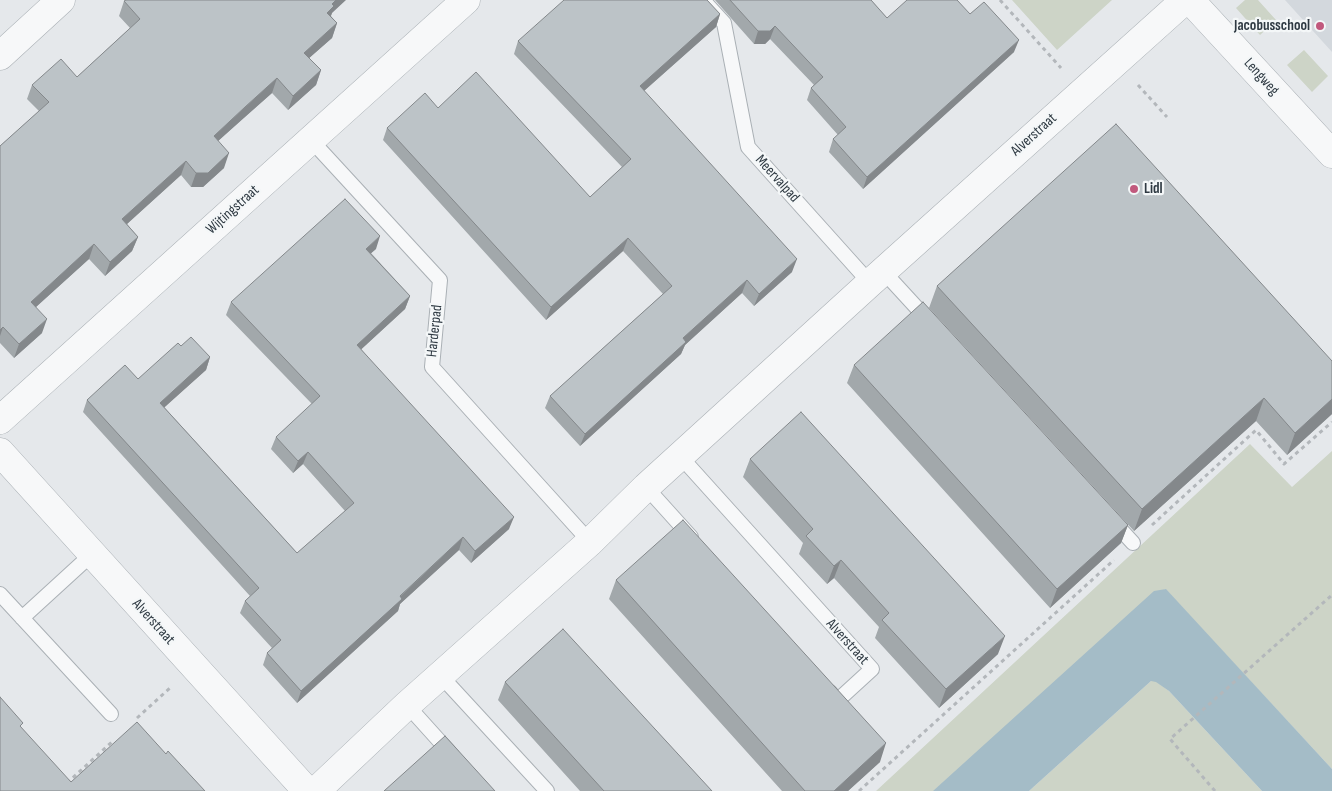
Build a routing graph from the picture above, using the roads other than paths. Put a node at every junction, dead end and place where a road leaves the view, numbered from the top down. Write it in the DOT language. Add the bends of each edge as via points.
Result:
graph roads {
  1 [pos="61,0"];
  2 [pos="466,0"];
  3 [pos="702,0"];
  4 [pos="1184,0"];
  5 [pos="1190,0"];
  6 [pos="0,56"];
  7 [pos="311,140"];
  8 [pos="1332,154"];
  9 [pos="876,277"];
  10 [pos="935,328"];
  11 [pos="0,420"];
  12 [pos="0,452"];
  13 [pos="680,456"];
  14 [pos="646,487"];
  15 [pos="1100,507"];
  16 [pos="590,542"];
  17 [pos="1133,543"];
  18 [pos="699,546"];
  19 [pos="92,554"];
  20 [pos="0,594"];
  21 [pos="22,618"];
  22 [pos="441,676"];
  23 [pos="818,678"];
  24 [pos="407,705"];
  25 [pos="110,714"];
  26 [pos="458,762"];
  27 [pos="307,791"];
  28 [pos="316,791"];
  29 [pos="548,791"];
  1 -- 6 [label="street"];
  2 -- 7 [label="street, Wijtingstraat"];
  3 -- 9 [label="lane, Meervalpad" via="724,23 748,147"];
  4 -- 9 [label="street, Alverstraat"];
  5 -- 8 [label="street, Lengweg"];
  7 -- 11 [label="street, Wijtingstraat"];
  7 -- 16 [label="lane, Harderpad" via="440,280 432,367"];
  9 -- 10 [label="lane"];
  9 -- 13 [label="street, Alverstraat"];
  12 -- 19 [label="street, Alverstraat"];
  13 -- 14 [label="street, Alverstraat"];
  13 -- 23 [label="lane, Alverstraat" via="872,669 838,701"];
  14 -- 16 [label="street, Alverstraat"];
  14 -- 18 [label="lane"];
  15 -- 17 [label="lane"];
  16 -- 22 [label="street, Alverstraat"];
  19 -- 21 [label="lane"];
  19 -- 27 [label="street, Alverstraat"];
  20 -- 21 [label="lane"];
  21 -- 25 [label="lane"];
  22 -- 24 [label="street, Alverstraat"];
  22 -- 29 [label="lane"];
  24 -- 26 [label="lane"];
  24 -- 28 [label="street, Alverstraat"];
}
